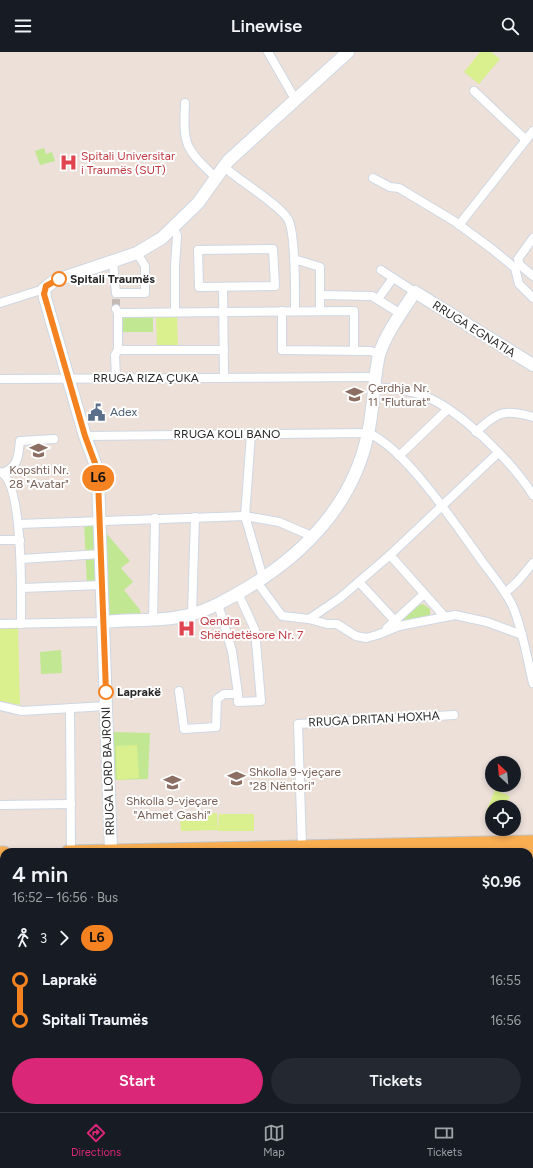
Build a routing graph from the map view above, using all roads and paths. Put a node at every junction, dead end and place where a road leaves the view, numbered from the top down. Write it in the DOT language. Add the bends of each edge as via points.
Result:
graph roads {
  1 [pos="268,52"];
  2 [pos="346,53"];
  3 [pos="474,90"];
  4 [pos="295,99"];
  5 [pos="185,103"];
  6 [pos="533,131"];
  7 [pos="526,140"];
  8 [pos="223,166"];
  9 [pos="216,178"];
  10 [pos="373,178"];
  11 [pos="459,225"];
  12 [pos="174,228"];
  13 [pos="533,238"];
  14 [pos="137,253"];
  15 [pos="294,259"];
  16 [pos="113,262"];
  17 [pos="381,270"];
  18 [pos="533,276"];
  19 [pos="393,278"];
  20 [pos="223,287"];
  21 [pos="44,289"];
  22 [pos="415,292"];
  23 [pos="320,295"];
  24 [pos="533,298"];
  25 [pos="378,299"];
  26 [pos="0,303"];
  27 [pos="282,311"];
  28 [pos="295,311"];
  29 [pos="175,312"];
  30 [pos="224,312"];
  31 [pos="320,312"];
  32 [pos="401,314"];
  33 [pos="118,350"];
  34 [pos="224,350"];
  35 [pos="354,351"];
  36 [pos="380,354"];
  37 [pos="533,365"];
  38 [pos="116,378"];
  39 [pos="224,378"];
  40 [pos="0,379"];
  41 [pos="68,379"];
  42 [pos="375,382"];
  43 [pos="448,409"];
  44 [pos="533,417"];
  45 [pos="476,432"];
  46 [pos="368,433"];
  47 [pos="251,434"];
  48 [pos="85,436"];
  49 [pos="54,440"];
  50 [pos="498,453"];
  51 [pos="399,456"];
  52 [pos="1,473"];
  53 [pos="533,495"];
  54 [pos="442,506"];
  55 [pos="246,516"];
  56 [pos="195,517"];
  57 [pos="156,518"];
  58 [pos="100,520"];
  59 [pos="18,524"];
  60 [pos="314,537"];
  61 [pos="0,540"];
  62 [pos="20,540"];
  63 [pos="101,554"];
  64 [pos="390,556"];
  65 [pos="21,559"];
  66 [pos="533,563"];
  67 [pos="260,580"];
  68 [pos="359,582"];
  69 [pos="102,586"];
  70 [pos="22,588"];
  71 [pos="505,593"];
  72 [pos="238,594"];
  73 [pos="424,594"];
  74 [pos="218,604"];
  75 [pos="192,614"];
  76 [pos="445,617"];
  77 [pos="310,619"];
  78 [pos="153,621"];
  79 [pos="395,621"];
  80 [pos="103,622"];
  81 [pos="0,624"];
  82 [pos="21,624"];
  83 [pos="383,632"];
  84 [pos="522,635"];
  85 [pos="532,678"];
  86 [pos="179,691"];
  87 [pos="238,694"];
  88 [pos="0,706"];
  89 [pos="106,706"];
  90 [pos="70,708"];
  91 [pos="454,715"];
  92 [pos="71,804"];
  93 [pos="0,805"];
  94 [pos="533,842"];
  95 [pos="302,847"];
  96 [pos="70,848"];
  97 [pos="111,848"];
  98 [pos="264,848"];
  99 [pos="472,848"];
  1 -- 4 [label="street"];
  2 -- 4 [label="main road"];
  3 -- 7 [label="street"];
  4 -- 8 [label="main road"];
  5 -- 9 [label="street" via="188,149"];
  6 -- 7 [label="street"];
  7 -- 11 [label="street"];
  8 -- 9 [label="main road"];
  8 -- 15 [label="street" via="285,216 290,225"];
  9 -- 12 [label="main road" via="198,203"];
  10 -- 11 [label="street" via="390,187 399,188"];
  11 -- 24 [label="street" via="515,268 519,284"];
  12 -- 14 [label="main road"];
  12 -- 29 [label="street" via="177,236"];
  13 -- 18 [label="street" via="518,259 520,265"];
  14 -- 16 [label="main road"];
  14 -- 16 [label="street" via="145,266 145,293 116,296"];
  15 -- 23 [label="street" via="320,267"];
  15 -- 28 [label="street"];
  16 -- 21 [label="main road" via="54,281"];
  17 -- 19 [label="street, RRUGA EGNATIA"];
  19 -- 22 [label="street, RRUGA EGNATIA"];
  19 -- 25 [label="street"];
  20 -- 20 [label="street" via="275,286 273,249 198,250 199,287"];
  20 -- 30 [label="street"];
  21 -- 26 [label="street"];
  21 -- 41 [label="main road, RRUGA LORD BAJRONI"];
  22 -- 32 [label="main road"];
  22 -- 37 [label="main road, RRUGA EGNATIA"];
  23 -- 25 [label="street" via="359,295"];
  23 -- 31 [label="street"];
  25 -- 32 [label="street"];
  27 -- 28 [label="street"];
  27 -- 30 [label="street"];
  27 -- 35 [label="street" via="282,350"];
  28 -- 31 [label="street"];
  29 -- 30 [label="street"];
  29 -- 33 [label="street" via="117,311"];
  30 -- 34 [label="street"];
  31 -- 35 [label="street" via="355,312"];
  32 -- 36 [label="main road"];
  33 -- 34 [label="street"];
  33 -- 38 [label="street" via="115,355"];
  34 -- 39 [label="street"];
  35 -- 36 [label="street"];
  36 -- 42 [label="main road"];
  38 -- 39 [label="street, RRUGA RIZA ÇUKA"];
  38 -- 41 [label="street, RRUGA RIZA ÇUKA"];
  39 -- 42 [label="street, RRUGA RIZA ÇUKA"];
  40 -- 41 [label="street, RRUGA RIZA ÇUKA"];
  41 -- 48 [label="main road, RRUGA LORD BAJRONI"];
  42 -- 43 [label="street, RRUGA RIZA ÇUKA" via="422,395"];
  42 -- 46 [label="main road"];
  43 -- 45 [label="street, RRUGA RIZA ÇUKA"];
  43 -- 51 [label="street"];
  44 -- 45 [label="street" via="514,412 503,413 491,418"];
  45 -- 50 [label="street, RRUGA RIZA ÇUKA"];
  46 -- 47 [label="street, RRUGA KOLI BANO"];
  46 -- 51 [label="street" via="386,442"];
  46 -- 60 [label="main road" via="360,460 345,494"];
  47 -- 48 [label="street, RRUGA KOLI BANO"];
  47 -- 55 [label="street"];
  48 -- 58 [label="main road, RRUGA LORD BAJRONI" via="97,471"];
  49 -- 52 [label="street" via="20,441 18,461 11,470"];
  50 -- 53 [label="street, RRUGA RIZA ÇUKA"];
  50 -- 54 [label="street"];
  51 -- 54 [label="street"];
  52 -- 59 [label="street" via="9,484"];
  54 -- 64 [label="street"];
  54 -- 71 [label="street"];
  55 -- 56 [label="street"];
  55 -- 60 [label="street" via="279,522"];
  55 -- 67 [label="street"];
  56 -- 57 [label="street"];
  56 -- 75 [label="street"];
  57 -- 58 [label="street"];
  57 -- 78 [label="street"];
  58 -- 59 [label="street"];
  58 -- 63 [label="main road, RRUGA LORD BAJRONI"];
  59 -- 62 [label="street"];
  60 -- 67 [label="main road"];
  61 -- 62 [label="street"];
  62 -- 65 [label="street"];
  63 -- 65 [label="street"];
  63 -- 69 [label="main road, RRUGA LORD BAJRONI"];
  64 -- 68 [label="street"];
  64 -- 73 [label="street"];
  65 -- 70 [label="street"];
  66 -- 71 [label="street"];
  67 -- 72 [label="main road"];
  67 -- 77 [label="street" via="282,616"];
  68 -- 77 [label="street"];
  68 -- 79 [label="street"];
  69 -- 70 [label="street"];
  69 -- 80 [label="main road, RRUGA LORD BAJRONI"];
  70 -- 82 [label="street"];
  71 -- 84 [label="street"];
  72 -- 74 [label="main road"];
  72 -- 87 [label="street" via="255,630 261,701 238,702"];
  73 -- 76 [label="street"];
  73 -- 79 [label="street"];
  74 -- 75 [label="main road"];
  74 -- 87 [label="street" via="232,651"];
  75 -- 78 [label="main road"];
  76 -- 83 [label="street" via="399,626"];
  76 -- 84 [label="street" via="460,615"];
  77 -- 83 [label="street" via="342,626 356,636 366,638"];
  78 -- 80 [label="main road"];
  79 -- 83 [label="street"];
  80 -- 82 [label="street"];
  80 -- 89 [label="main road, RRUGA LORD BAJRONI"];
  81 -- 82 [label="street"];
  84 -- 85 [label="street"];
  86 -- 87 [label="street" via="184,729 216,727 216,699 224,694"];
  88 -- 90 [label="street" via="22,710"];
  89 -- 90 [label="street"];
  89 -- 97 [label="main road, RRUGA LORD BAJRONI"];
  90 -- 92 [label="street"];
  91 -- 95 [label="street, RRUGA DRITAN HOXHA" via="298,724"];
  92 -- 93 [label="street"];
  92 -- 96 [label="street"];
  94 -- 99 [label="main road"];
  95 -- 98 [label="main road"];
  95 -- 99 [label="main road"];
}
